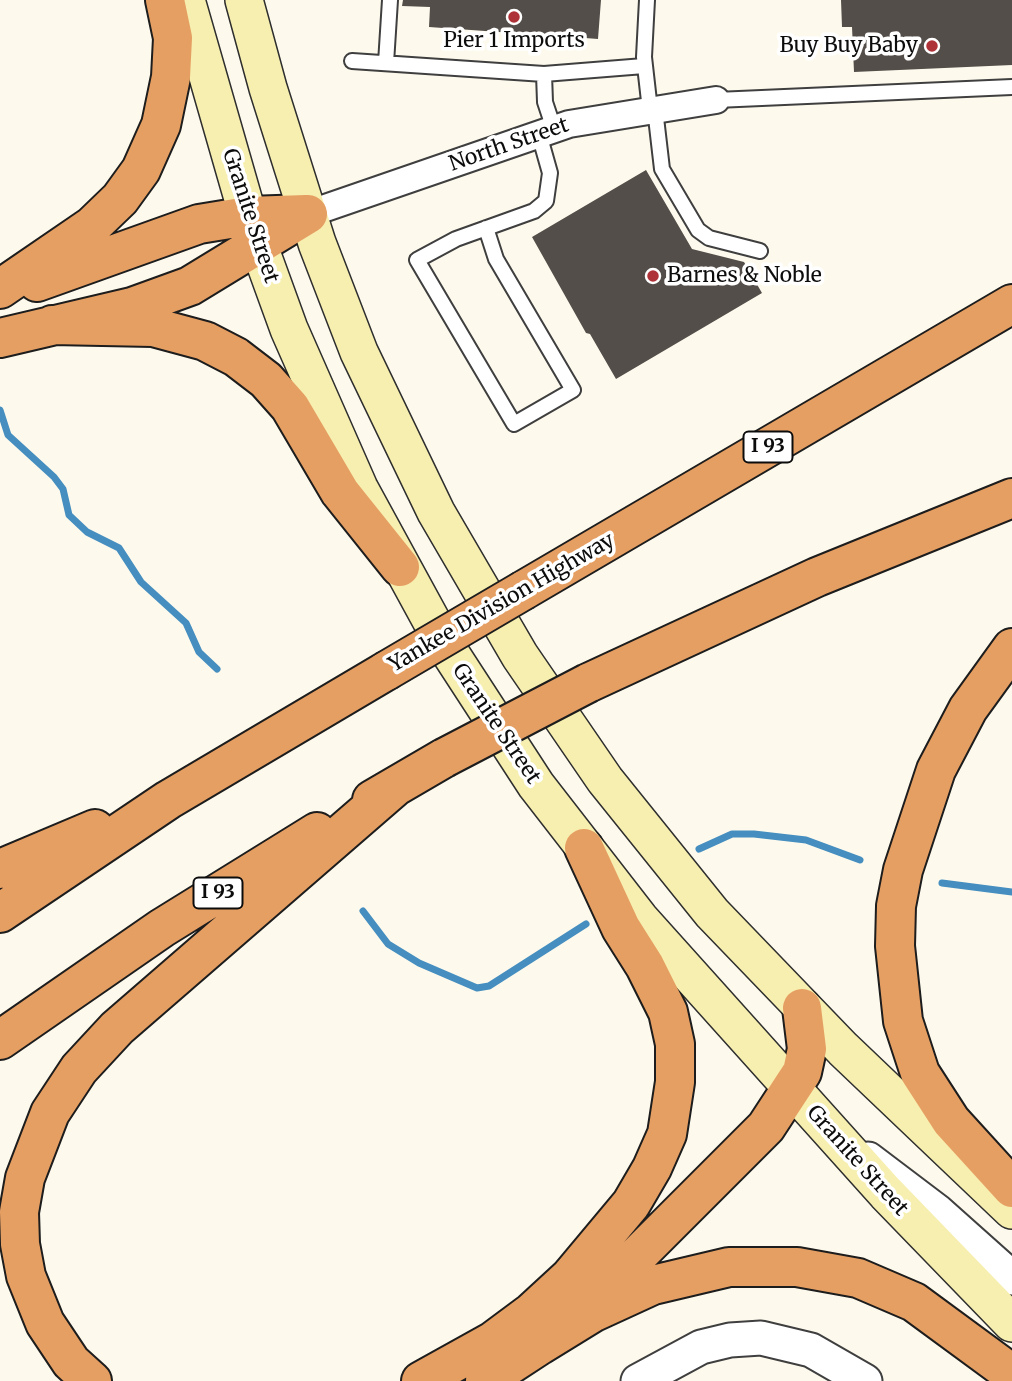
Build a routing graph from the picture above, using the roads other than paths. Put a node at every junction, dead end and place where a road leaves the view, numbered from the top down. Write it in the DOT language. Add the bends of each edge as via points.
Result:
graph roads {
  1 [pos="165,0"];
  2 [pos="186,0"];
  3 [pos="244,0"];
  4 [pos="390,0"];
  5 [pos="647,0"];
  6 [pos="352,61"];
  7 [pos="386,63"];
  8 [pos="644,66"];
  9 [pos="544,74"];
  10 [pos="1012,87"];
  11 [pos="716,100"];
  12 [pos="653,109"];
  13 [pos="547,132"];
  14 [pos="308,214"];
  15 [pos="486,229"];
  16 [pos="253,231"];
  17 [pos="760,251"];
  18 [pos="0,289"];
  19 [pos="0,296"];
  20 [pos="1012,304"];
  21 [pos="52,325"];
  22 [pos="0,338"];
  23 [pos="1012,498"];
  24 [pos="400,567"];
  25 [pos="1012,648"];
  26 [pos="395,786"];
  27 [pos="168,800"];
  28 [pos="584,848"];
  29 [pos="0,869"];
  30 [pos="0,913"];
  31 [pos="802,1008"];
  32 [pos="0,1040"];
  33 [pos="792,1091"];
  34 [pos="827,1128"];
  35 [pos="1012,1188"];
  36 [pos="1012,1210"];
  37 [pos="1012,1278"];
  38 [pos="1012,1323"];
  39 [pos="540,1345"];
  40 [pos="1012,1374"];
  41 [pos="92,1381"];
  42 [pos="421,1381"];
  43 [pos="485,1381"];
  44 [pos="638,1381"];
  45 [pos="865,1381"];
  1 -- 18 [label="highway" via="173,38 171,77 161,125 141,170 92,226"];
  2 -- 16 [label="main road, Granite Street"];
  3 -- 14 [label="main road"];
  4 -- 7 [label="lane"];
  5 -- 8 [label="lane"];
  6 -- 7 [label="lane"];
  7 -- 9 [label="lane"];
  8 -- 9 [label="lane"];
  8 -- 12 [label="lane"];
  9 -- 13 [label="lane"];
  10 -- 11 [label="lane"];
  11 -- 12 [label="street, North Street"];
  12 -- 13 [label="street, North Street"];
  12 -- 17 [label="lane" via="662,169 701,234"];
  13 -- 14 [label="street, North Street"];
  13 -- 15 [label="lane" via="550,173 546,201 534,211"];
  14 -- 16 [label="highway"];
  14 -- 31 [label="main road" via="392,426 501,626 578,743 656,847"];
  15 -- 15 [label="lane" via="417,260 514,424 573,390 496,260"];
  16 -- 19 [label="highway" via="178,230"];
  16 -- 21 [label="highway" via="208,278 132,307"];
  16 -- 24 [label="main road, Granite Street" via="323,410"];
  20 -- 27 [label="highway, Yankee Division Highway / I 93, bridge"];
  21 -- 22 [label="highway"];
  21 -- 24 [label="highway" via="153,327 205,341 236,358 266,380 290,407 340,492"];
  23 -- 26 [label="highway, I 93, bridge" via="806,582 589,683"];
  24 -- 28 [label="main road, Granite Street" via="488,715"];
  25 -- 35 [label="highway" via="968,709 936,770 903,870 895,946 903,1021 920,1073 951,1121"];
  26 -- 32 [label="highway, I 93" via="173,921"];
  26 -- 41 [label="highway" via="117,1028 79,1069 50,1113 25,1178 20,1244 26,1276 45,1323 71,1362"];
  27 -- 29 [label="highway"];
  27 -- 30 [label="highway, Yankee Division Highway / I 93"];
  28 -- 33 [label="main road, Granite Street" via="656,938"];
  28 -- 42 [label="highway" via="621,929 668,1012 675,1072 667,1133 631,1204 570,1277 493,1341"];
  31 -- 33 [label="highway" via="807,1049"];
  31 -- 36 [label="main road"];
  33 -- 34 [label="main road, Granite Street"];
  33 -- 39 [label="highway" via="741,1154 582,1311"];
  34 -- 37 [label="street" via="938,1212"];
  34 -- 38 [label="main road, Granite Street"];
  39 -- 40 [label="highway" via="592,1313 653,1285 729,1267 797,1267 858,1278 905,1297"];
  39 -- 43 [label="highway"];
  44 -- 45 [label="street" via="701,1347 761,1338 811,1350"];
}
